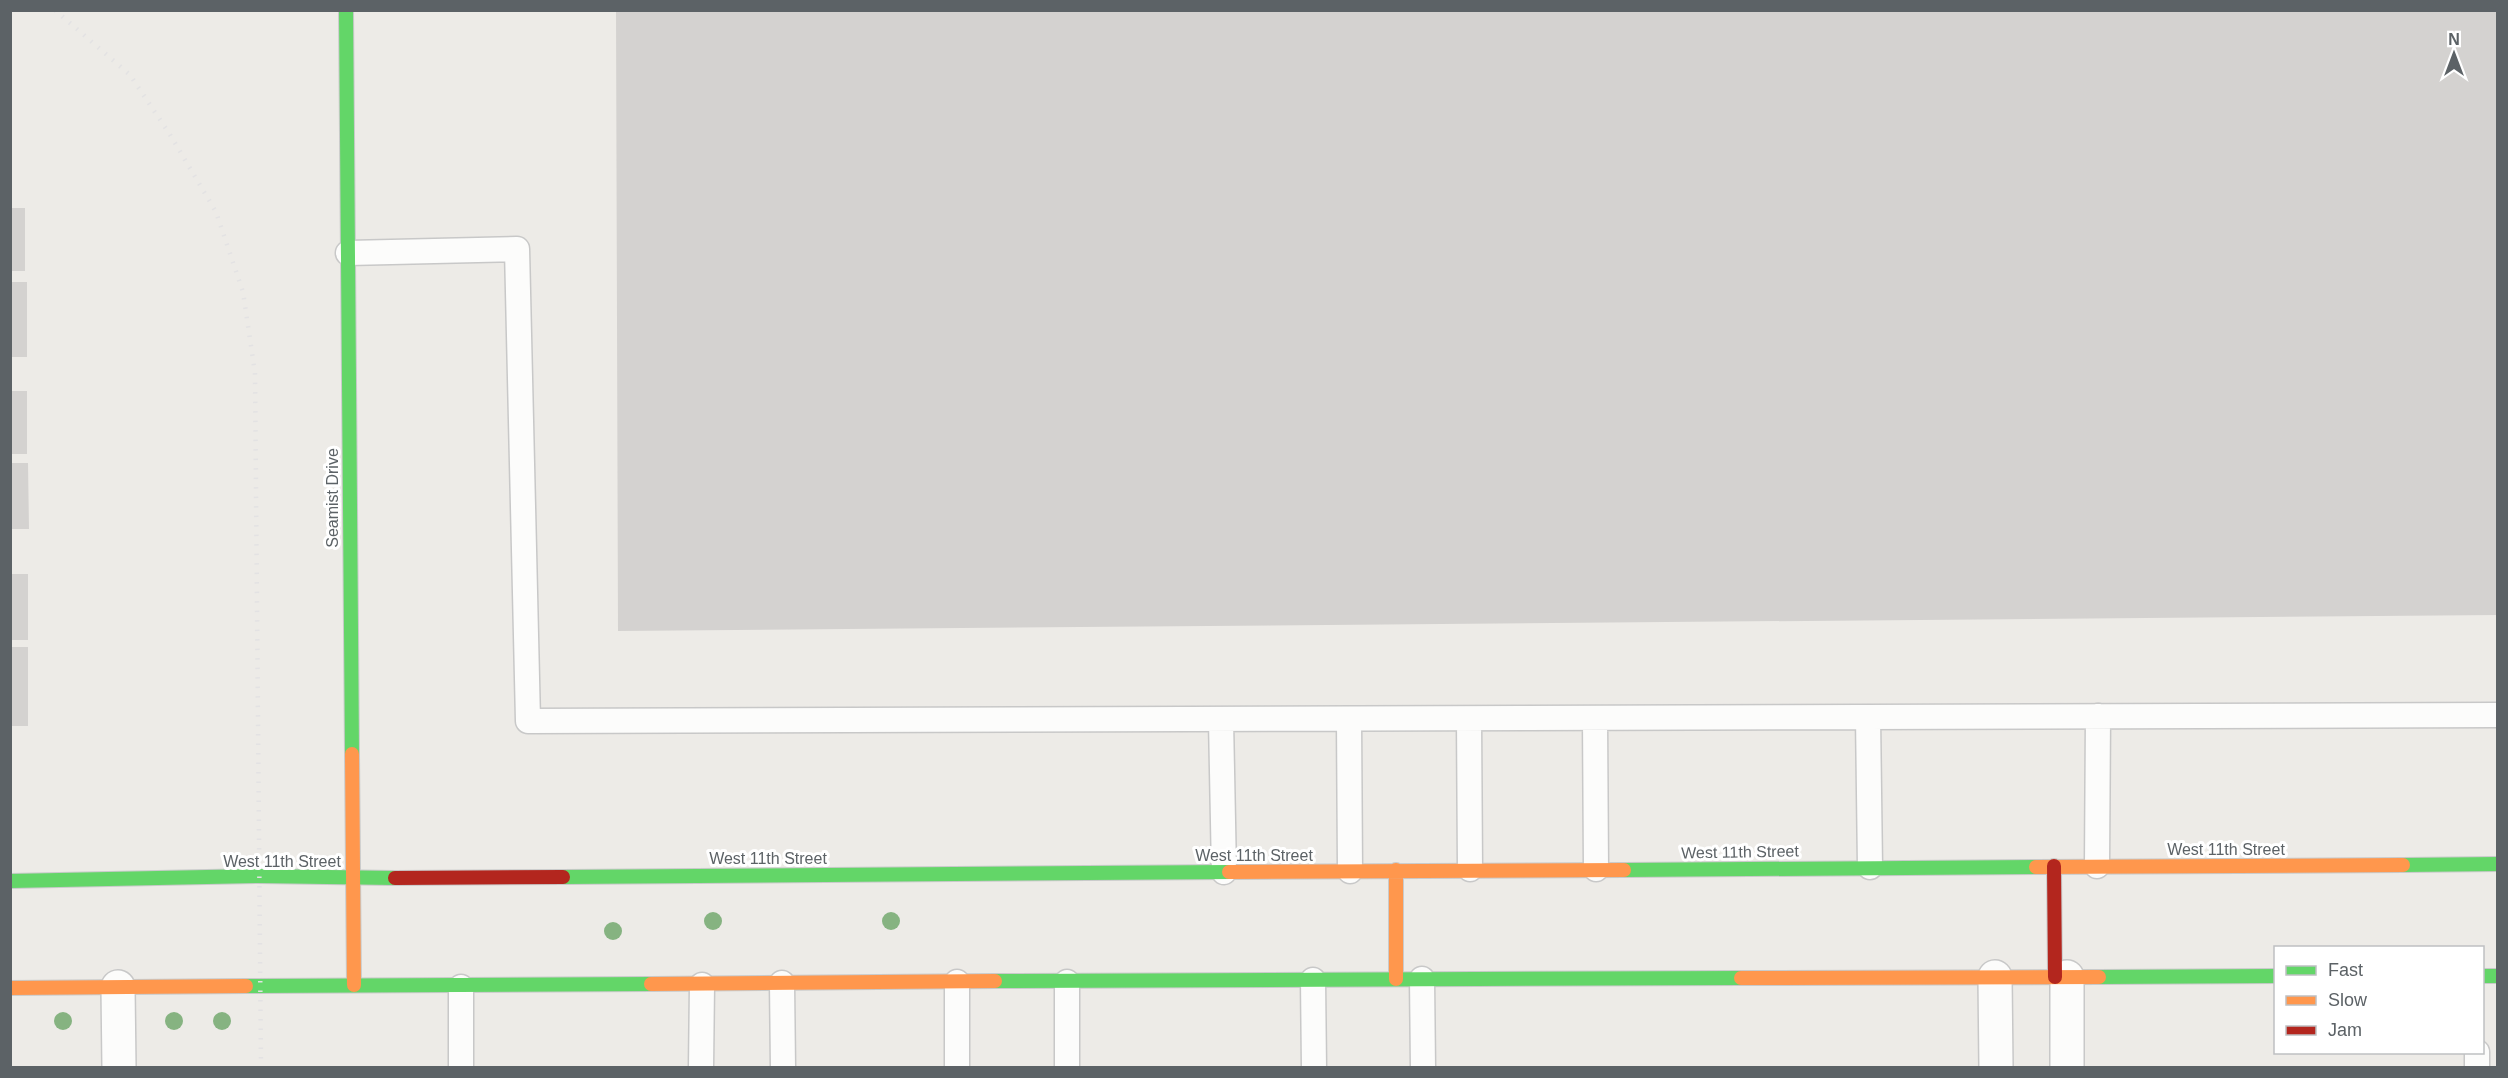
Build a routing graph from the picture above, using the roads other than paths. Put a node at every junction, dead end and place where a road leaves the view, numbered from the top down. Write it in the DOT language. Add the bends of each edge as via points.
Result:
graph roads {
  1 [pos="346,10"];
  2 [pos="348,253"];
  3 [pos="2498,715"];
  4 [pos="2098,716"];
  5 [pos="1868,717"];
  6 [pos="1595,718"];
  7 [pos="1349,719"];
  8 [pos="1469,719"];
  9 [pos="1221,720"];
  10 [pos="2498,864"];
  11 [pos="2054,866"];
  12 [pos="2097,866"];
  13 [pos="1870,867"];
  14 [pos="1470,869"];
  15 [pos="1596,869"];
  16 [pos="1396,870"];
  17 [pos="1350,871"];
  18 [pos="1224,872"];
  19 [pos="351,878"];
  20 [pos="10,881"];
  21 [pos="2061,976"];
  22 [pos="2274,976"];
  23 [pos="1995,977"];
  24 [pos="1396,979"];
  25 [pos="1422,979"];
  26 [pos="1313,980"];
  27 [pos="957,982"];
  28 [pos="1067,982"];
  29 [pos="782,983"];
  30 [pos="354,985"];
  31 [pos="702,985"];
  32 [pos="118,987"];
  33 [pos="461,987"];
  34 [pos="10,988"];
  35 [pos="118,1068"];
  36 [pos="461,1068"];
  37 [pos="700,1068"];
  38 [pos="783,1068"];
  39 [pos="957,1068"];
  40 [pos="1067,1068"];
  41 [pos="1314,1068"];
  42 [pos="1423,1068"];
  43 [pos="1996,1068"];
  44 [pos="2067,1068"];
  1 -- 2 [label="main road, Seamist Drive"];
  2 -- 9 [label="lane" via="517,249 528,721"];
  2 -- 19 [label="main road, Seamist Drive"];
  3 -- 4 [label="lane"];
  4 -- 5 [label="lane"];
  4 -- 12 [label="lane"];
  5 -- 6 [label="lane"];
  5 -- 13 [label="lane"];
  6 -- 8 [label="lane"];
  6 -- 15 [label="lane"];
  7 -- 8 [label="lane"];
  7 -- 9 [label="lane"];
  7 -- 17 [label="lane"];
  8 -- 14 [label="lane"];
  9 -- 18 [label="lane"];
  10 -- 12 [label="main road, West 11th Street"];
  11 -- 12 [label="main road, West 11th Street"];
  11 -- 13 [label="main road, West 11th Street"];
  11 -- 21 [label="main road"];
  13 -- 15 [label="main road, West 11th Street"];
  14 -- 15 [label="main road, West 11th Street"];
  14 -- 16 [label="main road, West 11th Street"];
  16 -- 17 [label="main road, West 11th Street"];
  16 -- 24 [label="main road"];
  17 -- 18 [label="main road, West 11th Street"];
  18 -- 19 [label="main road, West 11th Street"];
  19 -- 20 [label="main road, West 11th Street"];
  19 -- 30 [label="main road, Seamist Drive"];
  21 -- 22 [label="main road"];
  21 -- 23 [label="main road"];
  21 -- 44 [label="street"];
  23 -- 25 [label="main road"];
  23 -- 43 [label="street"];
  24 -- 25 [label="main road"];
  24 -- 26 [label="main road"];
  25 -- 42 [label="lane"];
  26 -- 28 [label="main road"];
  26 -- 41 [label="lane"];
  27 -- 28 [label="main road"];
  27 -- 29 [label="main road"];
  27 -- 39 [label="lane"];
  28 -- 40 [label="lane"];
  29 -- 31 [label="main road"];
  29 -- 38 [label="lane"];
  30 -- 32 [label="main road"];
  30 -- 33 [label="main road"];
  31 -- 33 [label="main road"];
  31 -- 37 [label="lane"];
  32 -- 34 [label="main road"];
  32 -- 35 [label="street"];
  33 -- 36 [label="lane"];
}
